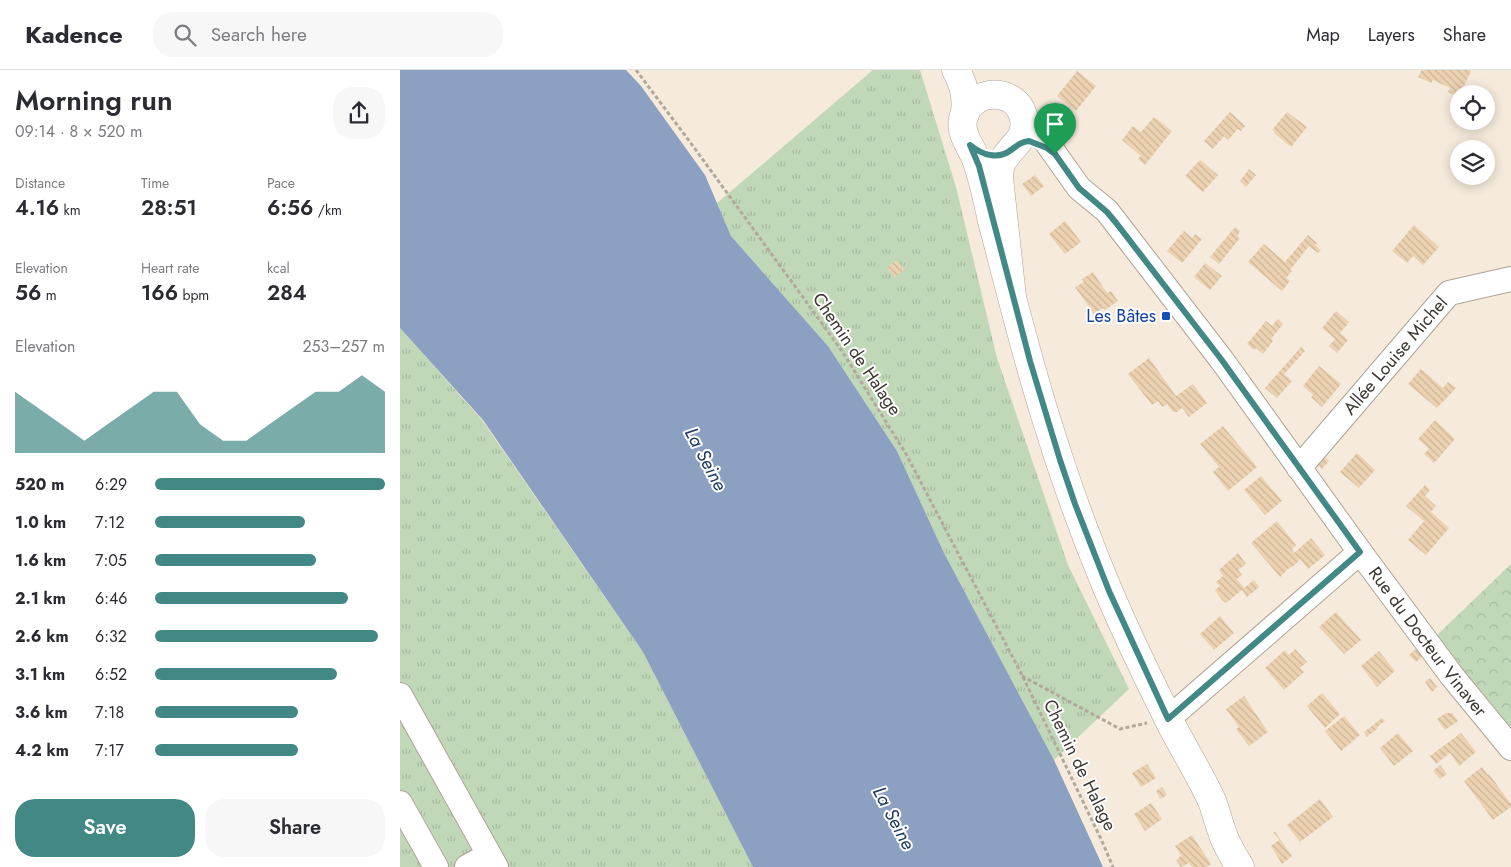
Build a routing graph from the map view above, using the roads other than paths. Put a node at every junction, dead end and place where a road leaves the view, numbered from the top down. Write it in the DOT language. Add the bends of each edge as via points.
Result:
graph roads {
  1 [pos="956,70"];
  2 [pos="977,70"];
  3 [pos="1007,97"];
  4 [pos="965,114"];
  5 [pos="1024,119"];
  6 [pos="970,145"];
  7 [pos="1014,148"];
  8 [pos="1055,154"];
  9 [pos="1511,279"];
  10 [pos="1012,297"];
  11 [pos="1299,468"];
  12 [pos="1360,552"];
  13 [pos="400,696"];
  14 [pos="1168,719"];
  15 [pos="1511,748"];
  16 [pos="1212,801"];
  17 [pos="400,804"];
  18 [pos="493,861"];
  19 [pos="436,867"];
  20 [pos="467,867"];
  21 [pos="1240,867"];
  22 [pos="1256,867"];
  1 -- 4 [label="main road" via="966,98"];
  2 -- 3 [label="main road" via="991,89"];
  3 -- 4 [label="main road" via="999,94 982,96 969,106"];
  3 -- 5 [label="main road" via="1018,106"];
  4 -- 6 [label="main road" via="963,130"];
  5 -- 7 [label="main road" via="1023,133"];
  5 -- 8 [label="street, Rue du Docteur Vinaver"];
  6 -- 7 [label="main road" via="991,156 1005,154"];
  6 -- 10 [label="main road" via="979,166"];
  7 -- 8 [label="street, Rue du Docteur Vinaver" via="1029,141"];
  7 -- 10 [label="main road" via="1002,162 999,178"];
  8 -- 11 [label="street, Rue du Docteur Vinaver" via="1079,188 1107,212 1129,238"];
  9 -- 11 [label="street, Allée Louise Michel" via="1449,293"];
  10 -- 14 [label="main road" via="1075,504 1109,591"];
  11 -- 12 [label="street, Rue du Docteur Vinaver"];
  12 -- 14 [label="street"];
  12 -- 15 [label="street, Rue du Docteur Vinaver" via="1452,676"];
  13 -- 18 [label="street"];
  14 -- 16 [label="main road"];
  16 -- 21 [label="main road" via="1226,842"];
  16 -- 22 [label="main road" via="1240,837"];
  17 -- 19 [label="street"];
  18 -- 20 [label="street"];
}
